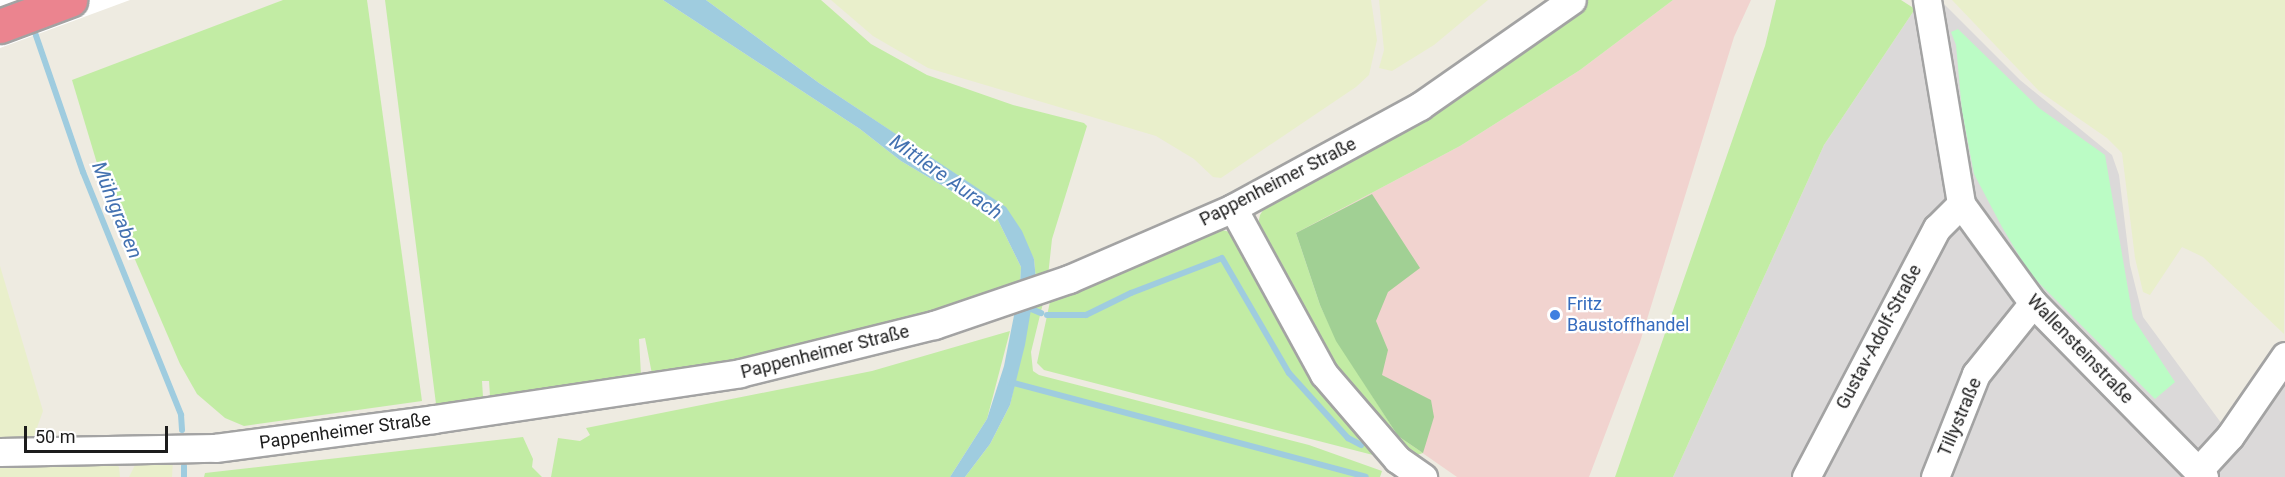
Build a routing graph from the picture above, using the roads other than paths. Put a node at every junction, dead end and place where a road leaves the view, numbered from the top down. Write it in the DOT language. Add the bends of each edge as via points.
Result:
graph roads {
  1 [pos="70,0"];
  2 [pos="1572,0"];
  3 [pos="1926,0"];
  4 [pos="0,26"];
  5 [pos="1961,204"];
  6 [pos="1233,208"];
  7 [pos="2033,303"];
  8 [pos="2283,364"];
  9 [pos="0,452"];
  10 [pos="2201,474"];
  11 [pos="1423,477"];
  12 [pos="1806,477"];
  13 [pos="1935,477"];
  1 -- 4 [label="highway"];
  2 -- 6 [label="street, Pappenheimer Straße" via="1420,106"];
  3 -- 5 [label="street, Wallensteinstraße"];
  5 -- 7 [label="street, Wallensteinstraße"];
  5 -- 12 [label="street, Gustav-Adolf-Straße" via="1937,228"];
  6 -- 9 [label="street, Pappenheimer Straße" via="1069,279 934,325 740,373 215,448"];
  6 -- 11 [label="street" via="1324,374 1397,459"];
  7 -- 10 [label="street, Wallensteinstraße"];
  7 -- 13 [label="street, Tillystraße" via="1976,374"];
  8 -- 10 [label="street"];
}
